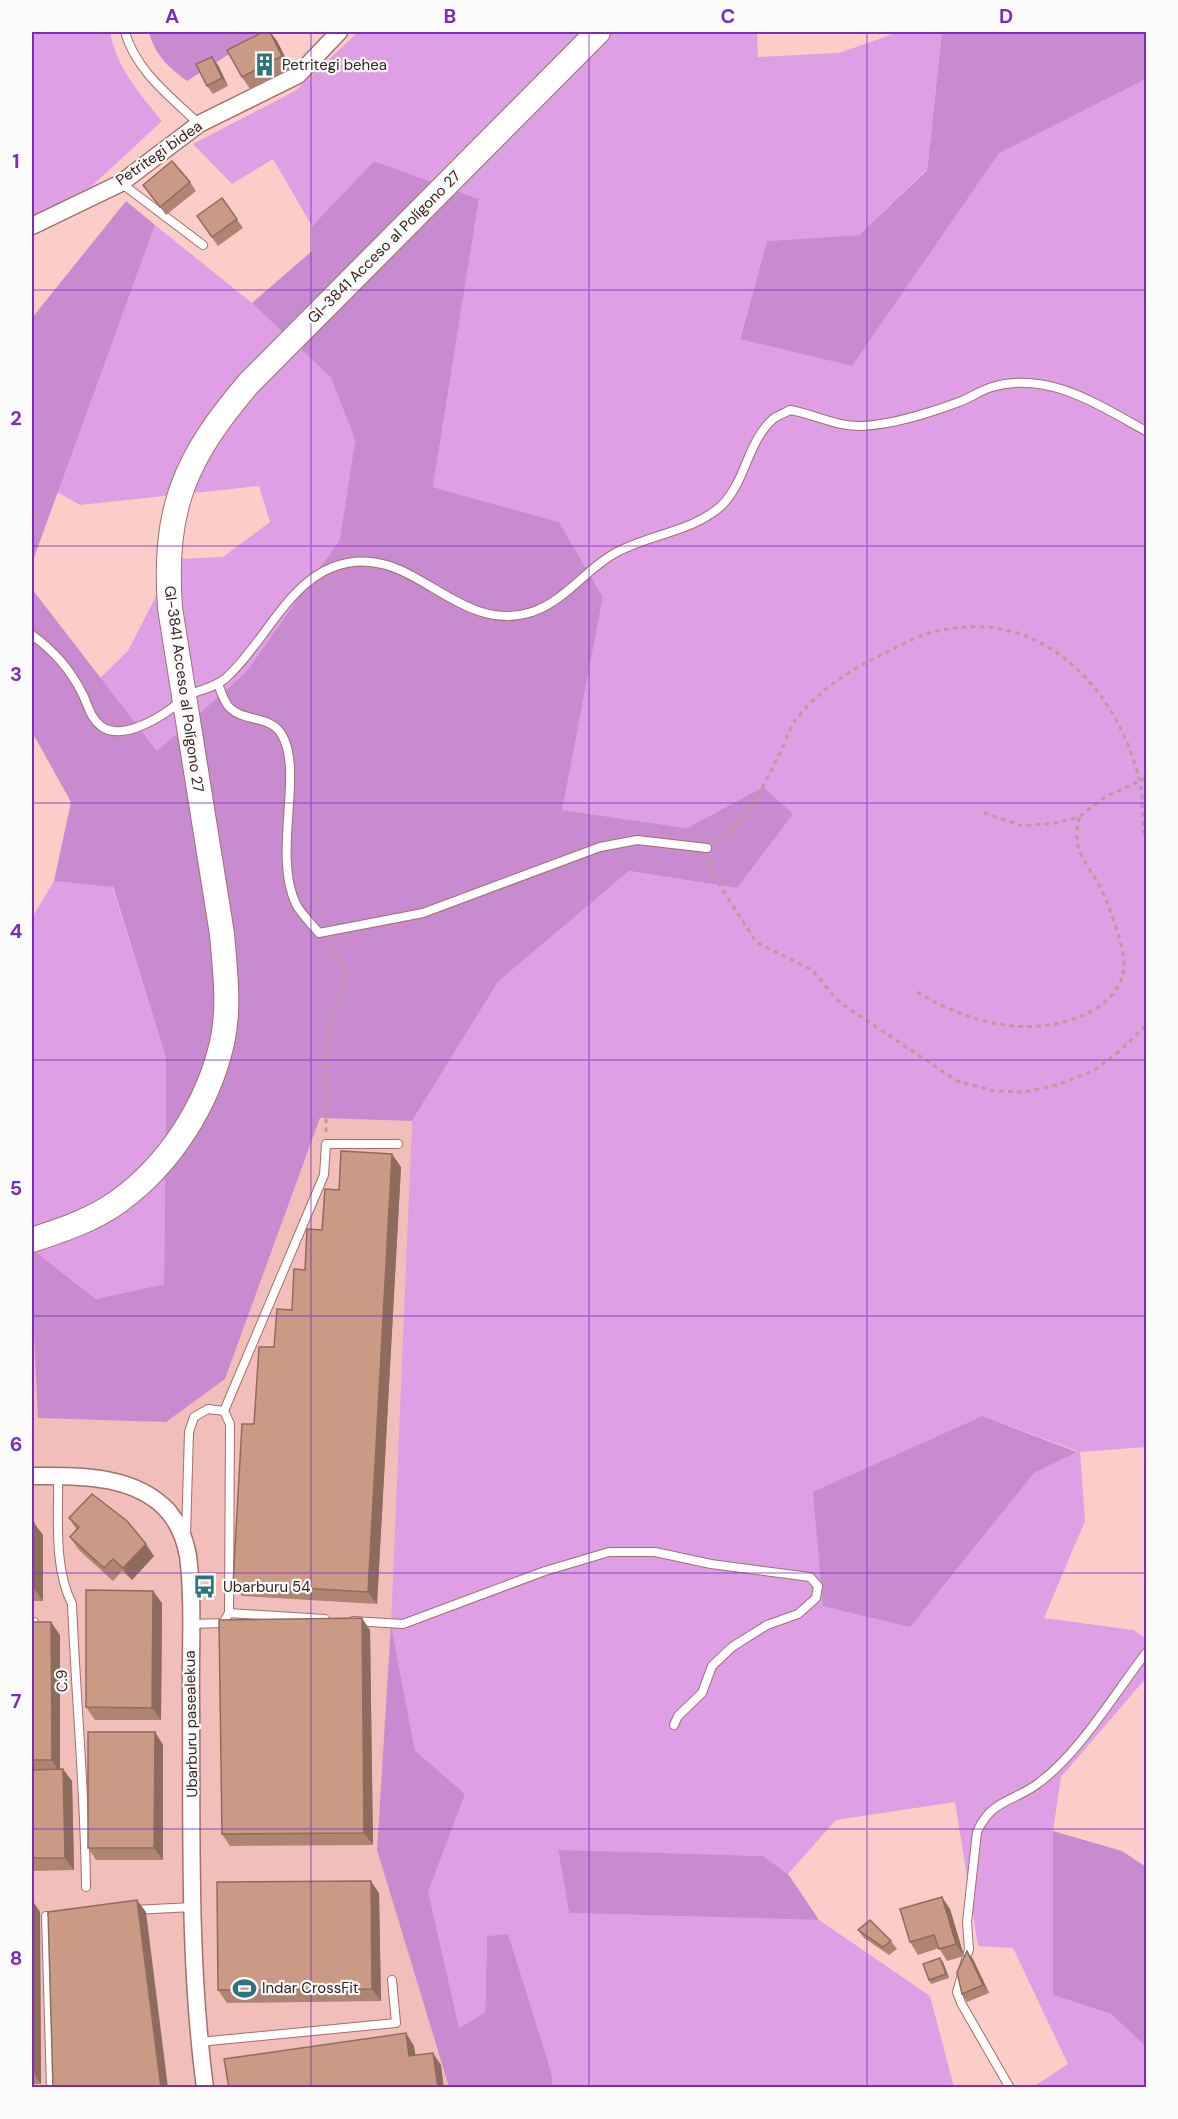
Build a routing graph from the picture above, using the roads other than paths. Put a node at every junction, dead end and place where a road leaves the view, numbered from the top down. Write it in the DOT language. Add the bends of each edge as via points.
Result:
graph roads {
  1 [pos="125,32"];
  2 [pos="339,32"];
  3 [pos="598,32"];
  4 [pos="199,123"];
  5 [pos="121,183"];
  6 [pos="32,226"];
  7 [pos="203,245"];
  8 [pos="1146,430"];
  9 [pos="32,635"];
  10 [pos="218,684"];
  11 [pos="184,697"];
  12 [pos="707,848"];
  13 [pos="398,1144"];
  14 [pos="32,1240"];
  15 [pos="224,1411"];
  16 [pos="32,1476"];
  17 [pos="58,1476"];
  18 [pos="185,1541"];
  19 [pos="229,1614"];
  20 [pos="334,1620"];
  21 [pos="345,1620"];
  22 [pos="190,1624"];
  23 [pos="1146,1653"];
  24 [pos="674,1725"];
  25 [pos="86,1887"];
  26 [pos="193,1907"];
  27 [pos="124,1911"];
  28 [pos="46,1916"];
  29 [pos="392,1980"];
  30 [pos="199,2042"];
  31 [pos="51,2088"];
  32 [pos="205,2088"];
  33 [pos="1010,2088"];
  1 -- 4 [label="lane" via="131,51 144,70"];
  2 -- 4 [label="street, Petritegi bidea" via="298,75"];
  3 -- 11 [label="main road, GI-3841 Acceso al Polígono 27" via="249,383 219,418 195,456 180,490 168,551 170,608"];
  4 -- 5 [label="street, Petritegi bidea"];
  5 -- 6 [label="street, Petritegi bidea"];
  5 -- 7 [label="lane"];
  8 -- 10 [label="lane" via="1083,397 1052,386 1020,383 992,387 921,415 863,426 790,410 773,419 759,438 738,485 721,505 702,519 619,551 558,599 532,612 504,616 476,610 443,596 387,563 361,560 331,568 303,585 255,648"];
  9 -- 11 [label="lane" via="68,668 102,728 119,731 141,726"];
  10 -- 11 [label="lane"];
  10 -- 12 [label="lane" via="228,707 239,715 264,720 281,734 289,759 286,860 296,904 319,933 423,913 600,847 637,840"];
  11 -- 14 [label="main road, GI-3841 Acceso al Polígono 27" via="222,934 226,986 222,1042 200,1106 165,1158 119,1201 70,1228"];
  13 -- 15 [label="lane" via="326,1144 324,1176"];
  15 -- 18 [label="lane" via="208,1409 194,1417 189,1432"];
  15 -- 19 [label="lane" via="230,1424"];
  16 -- 17 [label="street, Ubarburu pasealekua"];
  17 -- 18 [label="street, Ubarburu pasealekua" via="106,1480 140,1490 168,1512"];
  17 -- 25 [label="lane, C.9" via="60,1567 72,1604"];
  18 -- 22 [label="street, Ubarburu pasealekua"];
  19 -- 20 [label="lane"];
  19 -- 22 [label="lane" via="223,1623"];
  21 -- 24 [label="lane" via="403,1624 545,1571 609,1552 655,1552 810,1577 818,1586 816,1598 798,1614 767,1624 732,1647 712,1665 702,1693"];
  22 -- 26 [label="street, Ubarburu pasealekua"];
  23 -- 33 [label="lane" via="1060,1765 1039,1784 995,1806 977,1832 967,1922 969,1949 957,1992"];
  26 -- 27 [label="lane"];
  26 -- 30 [label="street, Ubarburu pasealekua"];
  28 -- 31 [label="lane"];
  29 -- 30 [label="lane" via="396,2023"];
  30 -- 32 [label="street, Ubarburu pasealekua"];
}
